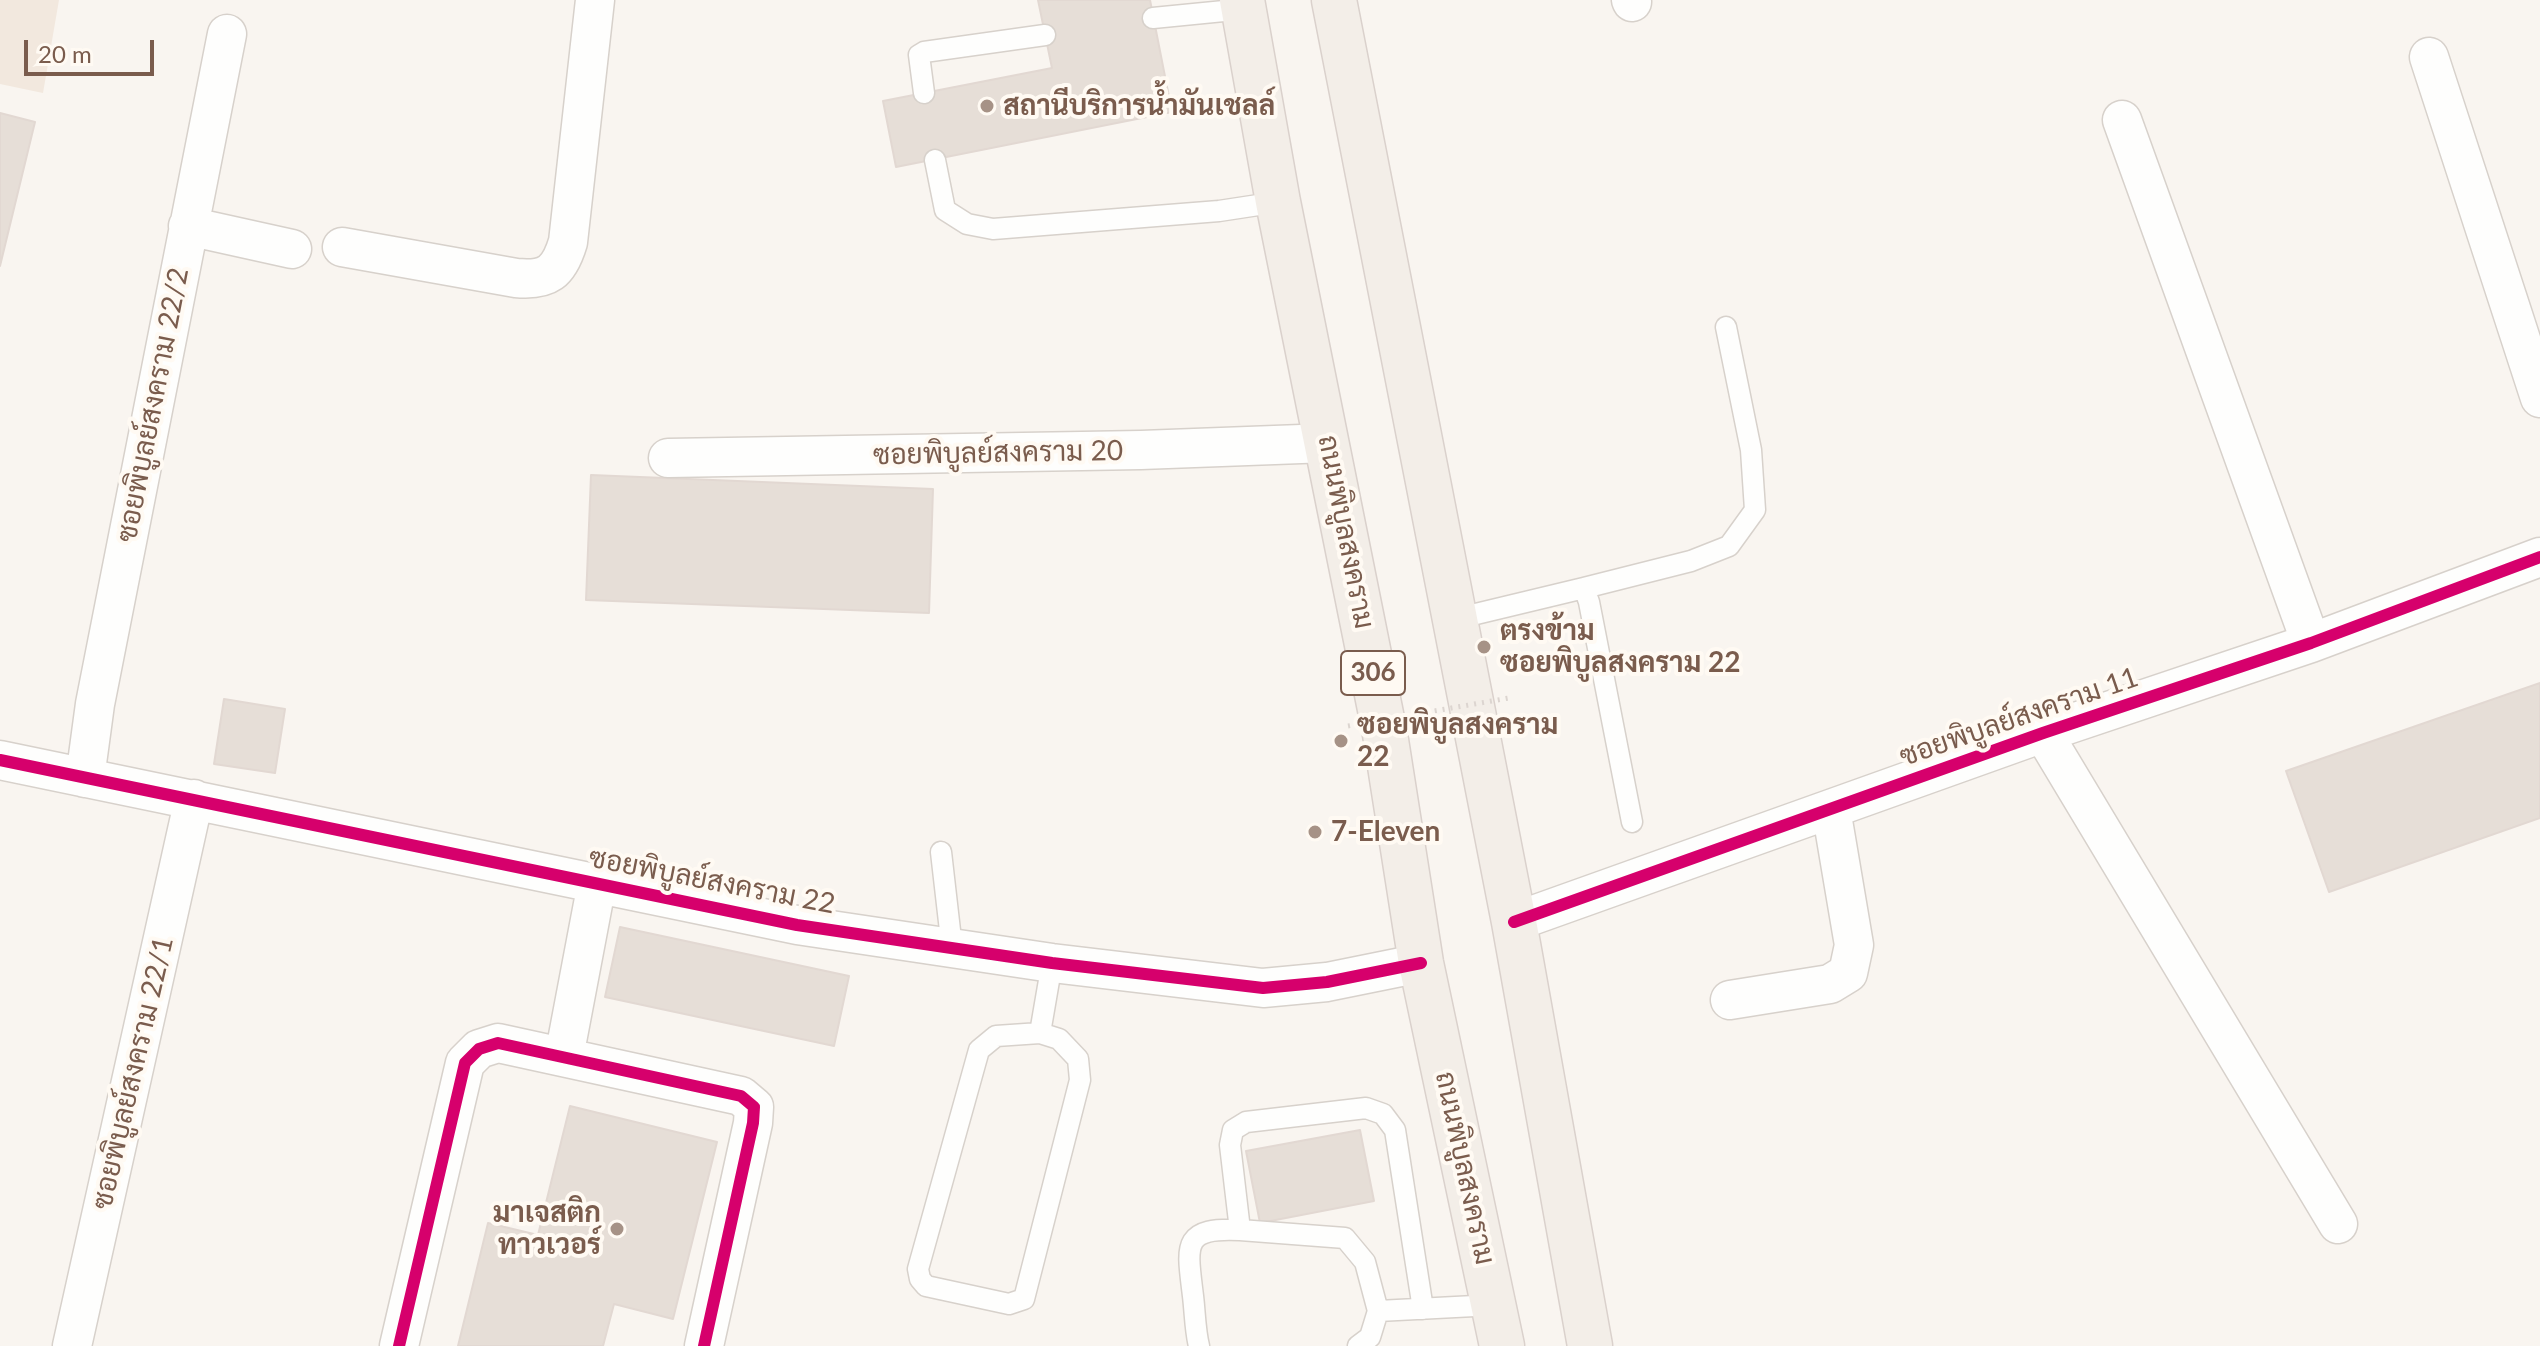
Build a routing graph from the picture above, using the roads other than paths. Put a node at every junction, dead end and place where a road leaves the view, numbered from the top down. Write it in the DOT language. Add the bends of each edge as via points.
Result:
graph roads {
  1 [pos="595,0"];
  2 [pos="1334,0"];
  3 [pos="1243,4"];
  4 [pos="1153,18"];
  5 [pos="227,34"];
  6 [pos="1045,35"];
  7 [pos="2429,57"];
  8 [pos="924,93"];
  9 [pos="2122,120"];
  10 [pos="935,160"];
  11 [pos="1278,202"];
  12 [pos="188,226"];
  13 [pos="342,247"];
  14 [pos="292,249"];
  15 [pos="1726,327"];
  16 [pos="2540,398"];
  17 [pos="1328,443"];
  18 [pos="668,458"];
  19 [pos="2540,557"];
  20 [pos="1584,588"];
  21 [pos="1455,619"];
  22 [pos="2311,643"];
  23 [pos="2043,733"];
  24 [pos="0,760"];
  25 [pos="85,778"];
  26 [pos="194,799"];
  27 [pos="1831,809"];
  28 [pos="1632,822"];
  29 [pos="941,852"];
  30 [pos="597,883"];
  31 [pos="1514,922"];
  32 [pos="952,948"];
  33 [pos="1052,963"];
  34 [pos="1421,963"];
  35 [pos="1730,1000"];
  36 [pos="1040,1033"];
  37 [pos="564,1057"];
  38 [pos="2338,1224"];
  39 [pos="1240,1230"];
  40 [pos="1423,1309"];
  41 [pos="1378,1311"];
  42 [pos="1498,1326"];
  43 [pos="72,1346"];
  44 [pos="399,1346"];
  45 [pos="704,1346"];
  46 [pos="1199,1346"];
  47 [pos="1358,1346"];
  48 [pos="1590,1346"];
  1 -- 13 [label="street" via="568,242 563,260 550,274 535,280 516,278"];
  2 -- 21 [label="main road"];
  3 -- 4 [label="lane"];
  3 -- 11 [label="main road, ถนนพิบูลสงคราม / 306"];
  5 -- 12 [label="street, ซอยพิบูลย์สงคราม 22/2"];
  6 -- 8 [label="lane" via="924,52 919,55"];
  7 -- 16 [label="street"];
  9 -- 22 [label="street"];
  10 -- 11 [label="lane" via="945,210 967,224 993,229"];
  11 -- 17 [label="main road, ถนนพิบูลสงคราม / 306"];
  12 -- 14 [label="street"];
  12 -- 25 [label="street, ซอยพิบูลย์สงคราม 22/2"];
  15 -- 20 [label="lane" via="1751,450 1755,510 1729,546"];
  17 -- 18 [label="street, ซอยพิบูลย์สงคราม 20"];
  17 -- 34 [label="main road, ถนนพิบูลสงคราม / 306" via="1393,775"];
  19 -- 22 [label="street, ซอยพิบูลย์สงคราม 11"];
  20 -- 21 [label="lane"];
  20 -- 28 [label="lane"];
  21 -- 31 [label="main road"];
  22 -- 23 [label="street, ซอยพิบูลย์สงคราม 11"];
  23 -- 27 [label="street, ซอยพิบูลย์สงคราม 11"];
  23 -- 38 [label="street"];
  24 -- 25 [label="street, ซอยพิบูลย์สงคราม 22"];
  25 -- 26 [label="street, ซอยพิบูลย์สงคราม 22"];
  26 -- 30 [label="street, ซอยพิบูลย์สงคราม 22"];
  26 -- 43 [label="street, ซอยพิบูลย์สงคราม 22/1"];
  27 -- 31 [label="street, ซอยพิบูลย์สงคราม 11"];
  27 -- 35 [label="street" via="1854,945 1848,973 1830,984"];
  29 -- 32 [label="lane"];
  30 -- 32 [label="street, ซอยพิบูลย์สงคราม 22" via="797,925"];
  30 -- 37 [label="street"];
  31 -- 48 [label="main road"];
  32 -- 33 [label="street, ซอยพิบูลย์สงคราม 22"];
  33 -- 34 [label="street, ซอยพิบูลย์สงคราม 22" via="1263,988 1327,982"];
  33 -- 36 [label="lane"];
  34 -- 42 [label="main road, ถนนพิบูลสงคราม / 306"];
  36 -- 36 [label="lane" via="996,1036 979,1050 918,1269 926,1286 1009,1304 1024,1299 1080,1080 1078,1059 1059,1039"];
  37 -- 44 [label="street" via="498,1043 479,1049 465,1063"];
  37 -- 45 [label="street" via="741,1096 754,1107"];
  39 -- 40 [label="lane" via="1230,1145 1233,1130 1246,1122 1366,1108 1383,1114 1395,1130"];
  39 -- 41 [label="lane" via="1345,1238 1365,1262"];
  39 -- 46 [label="lane" via="1211,1228 1195,1238 1188,1253"];
  40 -- 41 [label="lane"];
  40 -- 42 [label="lane"];
  41 -- 47 [label="lane" via="1370,1337"];
}
